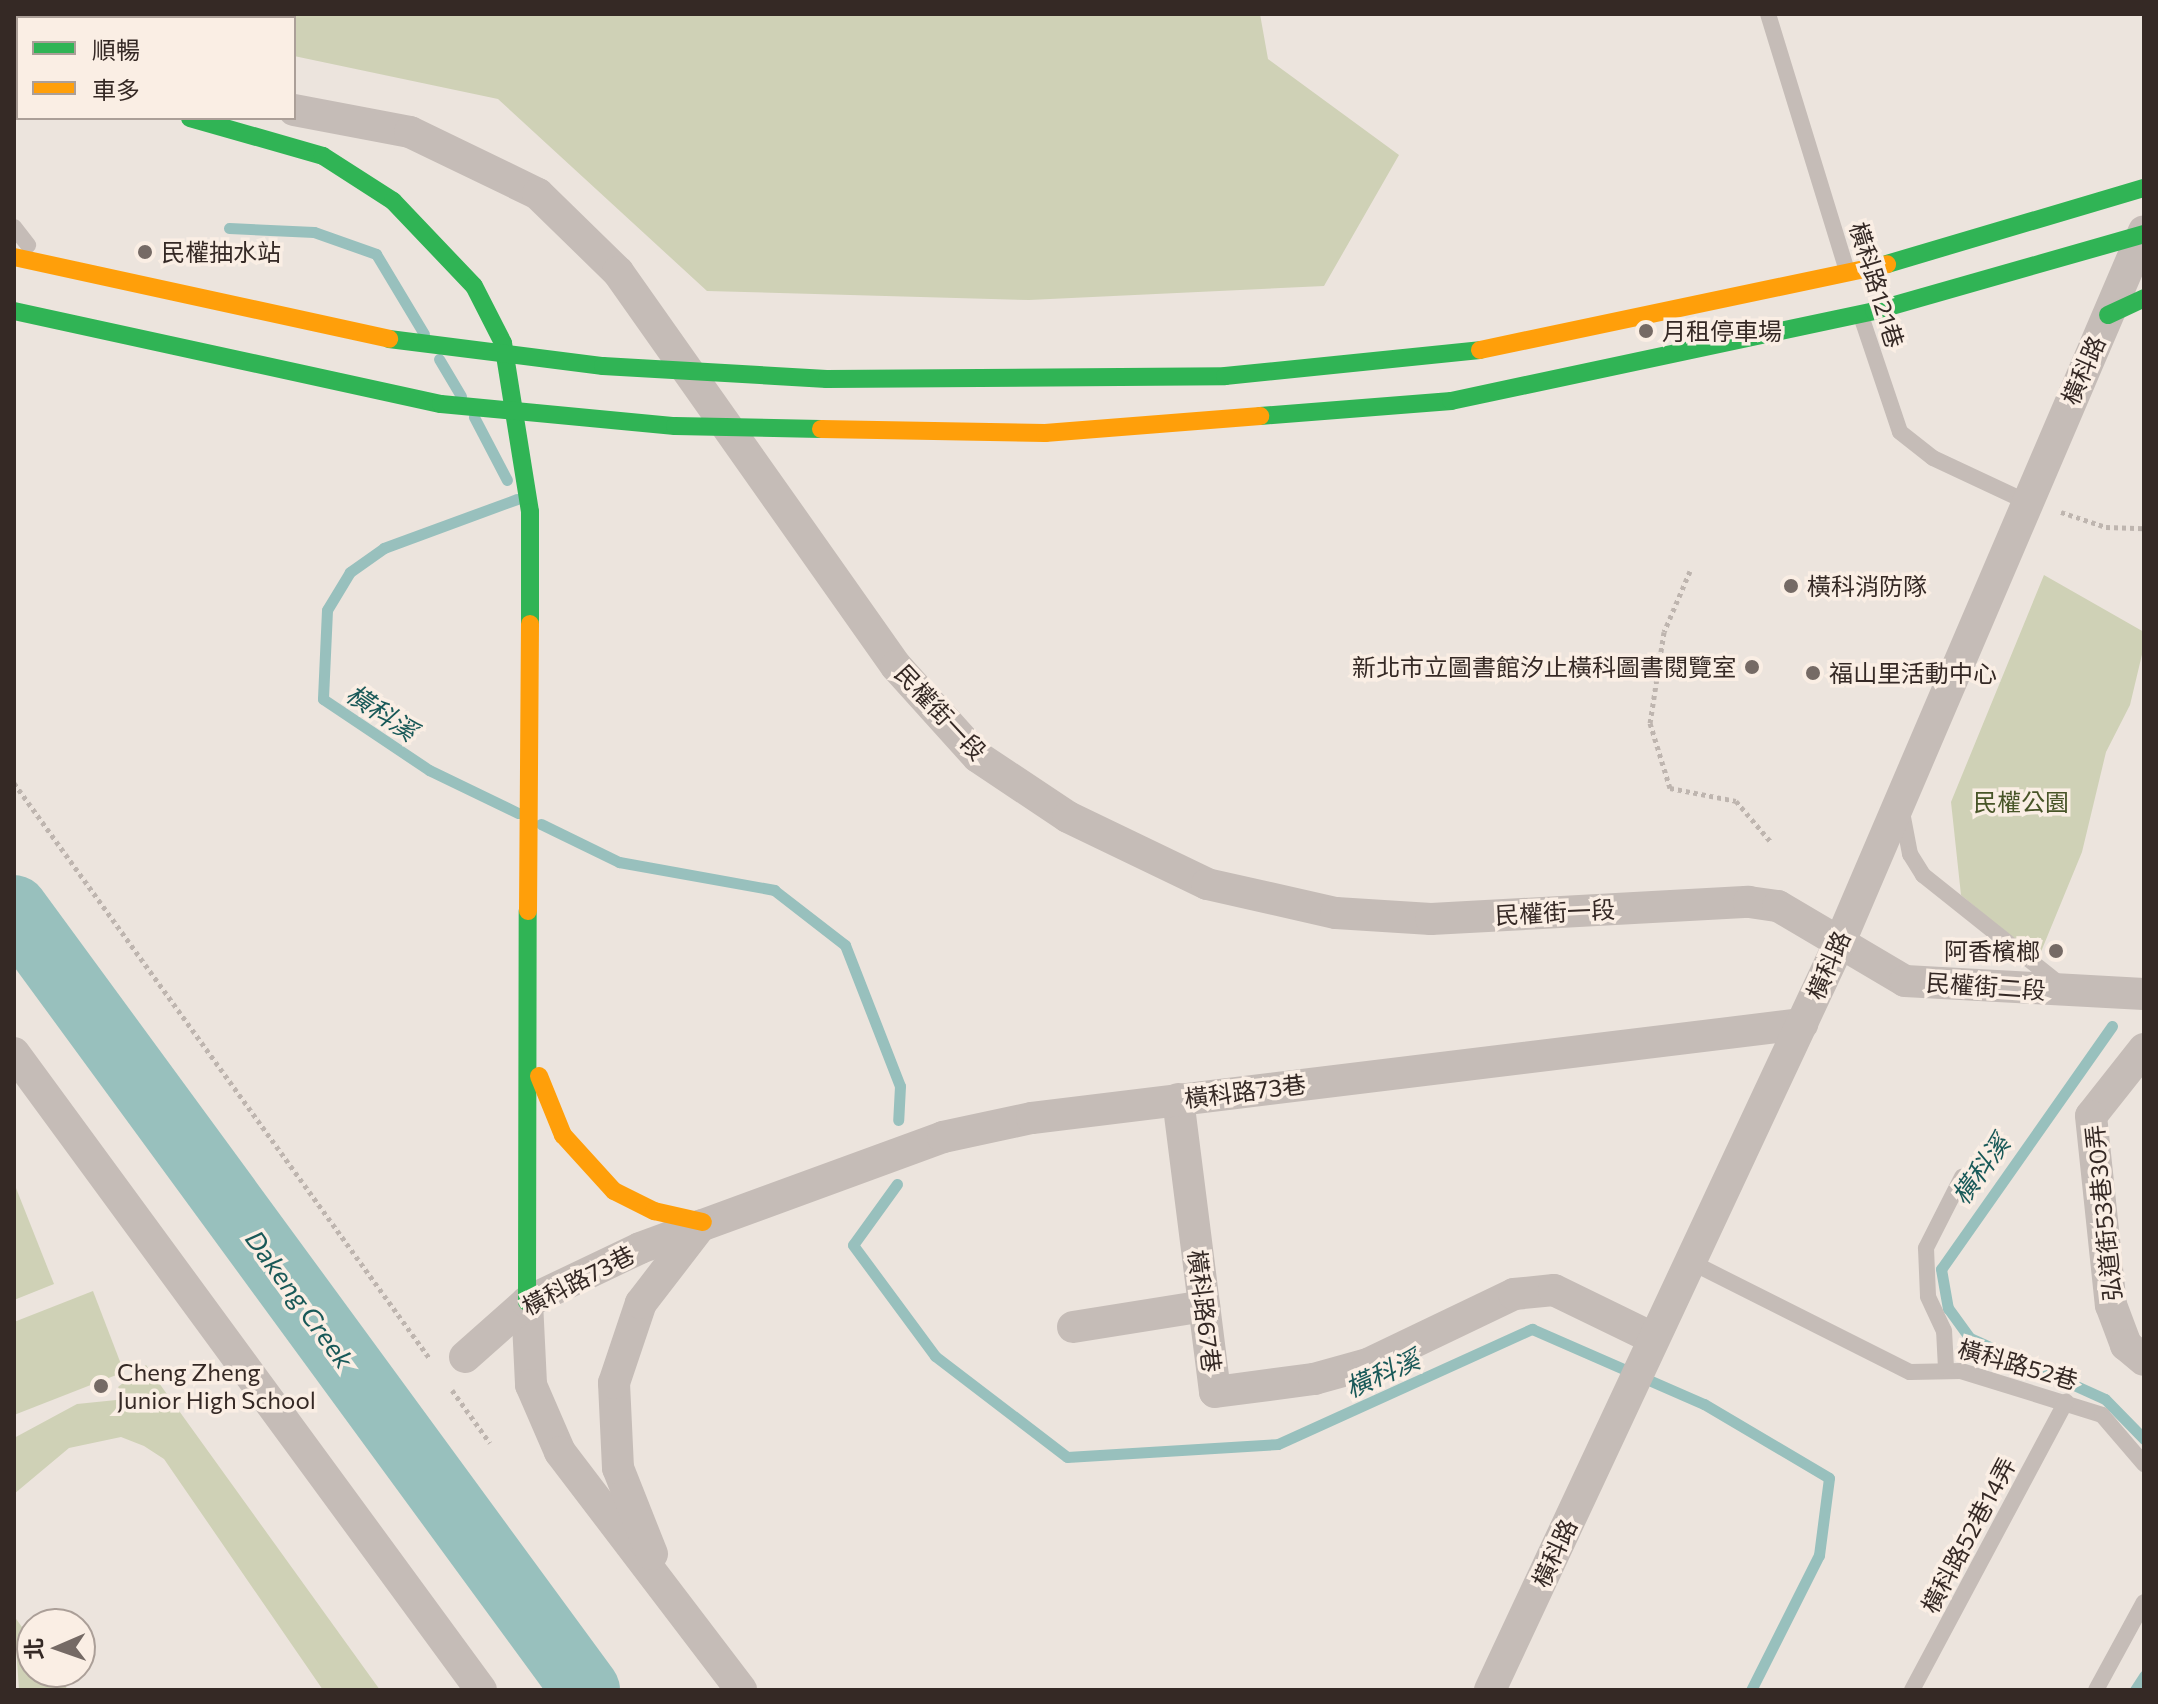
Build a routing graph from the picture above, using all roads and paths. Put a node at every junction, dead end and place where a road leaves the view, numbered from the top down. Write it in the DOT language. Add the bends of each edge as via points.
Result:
graph roads {
  1 [pos="1768,14"];
  2 [pos="296,110"];
  3 [pos="197,120"];
  4 [pos="2144,188"];
  5 [pos="14,227"];
  6 [pos="2144,232"];
  7 [pos="21,251"];
  8 [pos="2144,298"];
  9 [pos="14,311"];
  10 [pos="2108,315"];
  11 [pos="2025,501"];
  12 [pos="2144,528"];
  13 [pos="1690,571"];
  14 [pos="14,783"];
  15 [pos="1901,794"];
  16 [pos="1771,842"];
  17 [pos="1839,944"];
  18 [pos="2069,991"];
  19 [pos="2144,994"];
  20 [pos="1802,1024"];
  21 [pos="533,1030"];
  22 [pos="2144,1049"];
  23 [pos="14,1053"];
  24 [pos="1178,1099"];
  25 [pos="1962,1177"];
  26 [pos="703,1222"];
  27 [pos="1689,1261"];
  28 [pos="527,1302"];
  29 [pos="1204,1306"];
  30 [pos="1073,1327"];
  31 [pos="1650,1344"];
  32 [pos="2135,1353"];
  33 [pos="434,1365"];
  34 [pos="454,1368"];
  35 [pos="1946,1368"];
  36 [pos="2066,1402"];
  37 [pos="490,1443"];
  38 [pos="2144,1464"];
  39 [pos="673,1596"];
  40 [pos="2144,1602"];
  41 [pos="481,1690"];
  42 [pos="741,1690"];
  43 [pos="1490,1690"];
  44 [pos="1912,1690"];
  45 [pos="2096,1690"];
  1 -- 11 [label="lane, 橫科路121巷" via="1900,432 1933,458"];
  2 -- 17 [label="street, 民權街一段" via="410,132 538,194 618,272 896,666 978,757 1068,817 1207,884 1336,913 1431,919 1749,902 1778,906"];
  3 -- 21 [label="highway, bridge" via="323,156 393,201 474,286 503,343 530,512"];
  4 -- 7 [label="highway, bridge" via="1862,271 1636,322 1444,357 1225,376 827,379 603,366 415,345"];
  5 -- 7 [label="lane"];
  6 -- 9 [label="highway, bridge" via="1874,311 1451,401 1045,433 675,426 441,404"];
  6 -- 10 [label="street, 橫科路"];
  8 -- 10 [label="highway"];
  10 -- 11 [label="street, 橫科路"];
  11 -- 12 [label="path" via="2106,527"];
  11 -- 15 [label="street, 橫科路"];
  13 -- 16 [label="path" via="1664,632 1650,723 1670,788 1736,801"];
  14 -- 33 [label="path"];
  15 -- 17 [label="street, 橫科路"];
  15 -- 18 [label="lane" via="1902,828 1923,875"];
  17 -- 18 [label="street, 民權街二段" via="1905,981"];
  17 -- 20 [label="street, 橫科路"];
  18 -- 19 [label="street, 民權街二段"];
  20 -- 24 [label="street, 橫科路73巷"];
  20 -- 27 [label="street, 橫科路"];
  21 -- 26 [label="highway" via="549,1105 581,1159 627,1198"];
  21 -- 28 [label="highway"];
  22 -- 32 [label="street, 弘道街53巷30弄" via="2091,1116 2111,1305"];
  23 -- 41 [label="street"];
  24 -- 26 [label="street, 橫科路73巷" via="943,1137"];
  24 -- 29 [label="street, 橫科路67巷"];
  25 -- 35 [label="lane" via="1926,1248 1928,1296 1944,1331"];
  26 -- 28 [label="street, 橫科路73巷"];
  26 -- 39 [label="street, 橫科路73巷" via="641,1303 614,1383 618,1468"];
  27 -- 31 [label="street, 橫科路"];
  27 -- 35 [label="lane, 橫科路52巷" via="1910,1372"];
  28 -- 34 [label="street, 橫科路73巷"];
  28 -- 39 [label="street" via="526,1348 543,1419 579,1484"];
  29 -- 30 [label="street"];
  29 -- 31 [label="street, 橫科路67巷" via="1215,1392 1314,1379 1368,1364 1514,1294 1554,1290"];
  31 -- 43 [label="street, 橫科路"];
  34 -- 37 [label="path"];
  35 -- 36 [label="lane, 橫科路52巷"];
  36 -- 38 [label="lane, 橫科路52巷" via="2102,1415"];
  36 -- 44 [label="lane, 橫科路52巷14弄"];
  39 -- 42 [label="street"];
  40 -- 45 [label="lane"];
}
